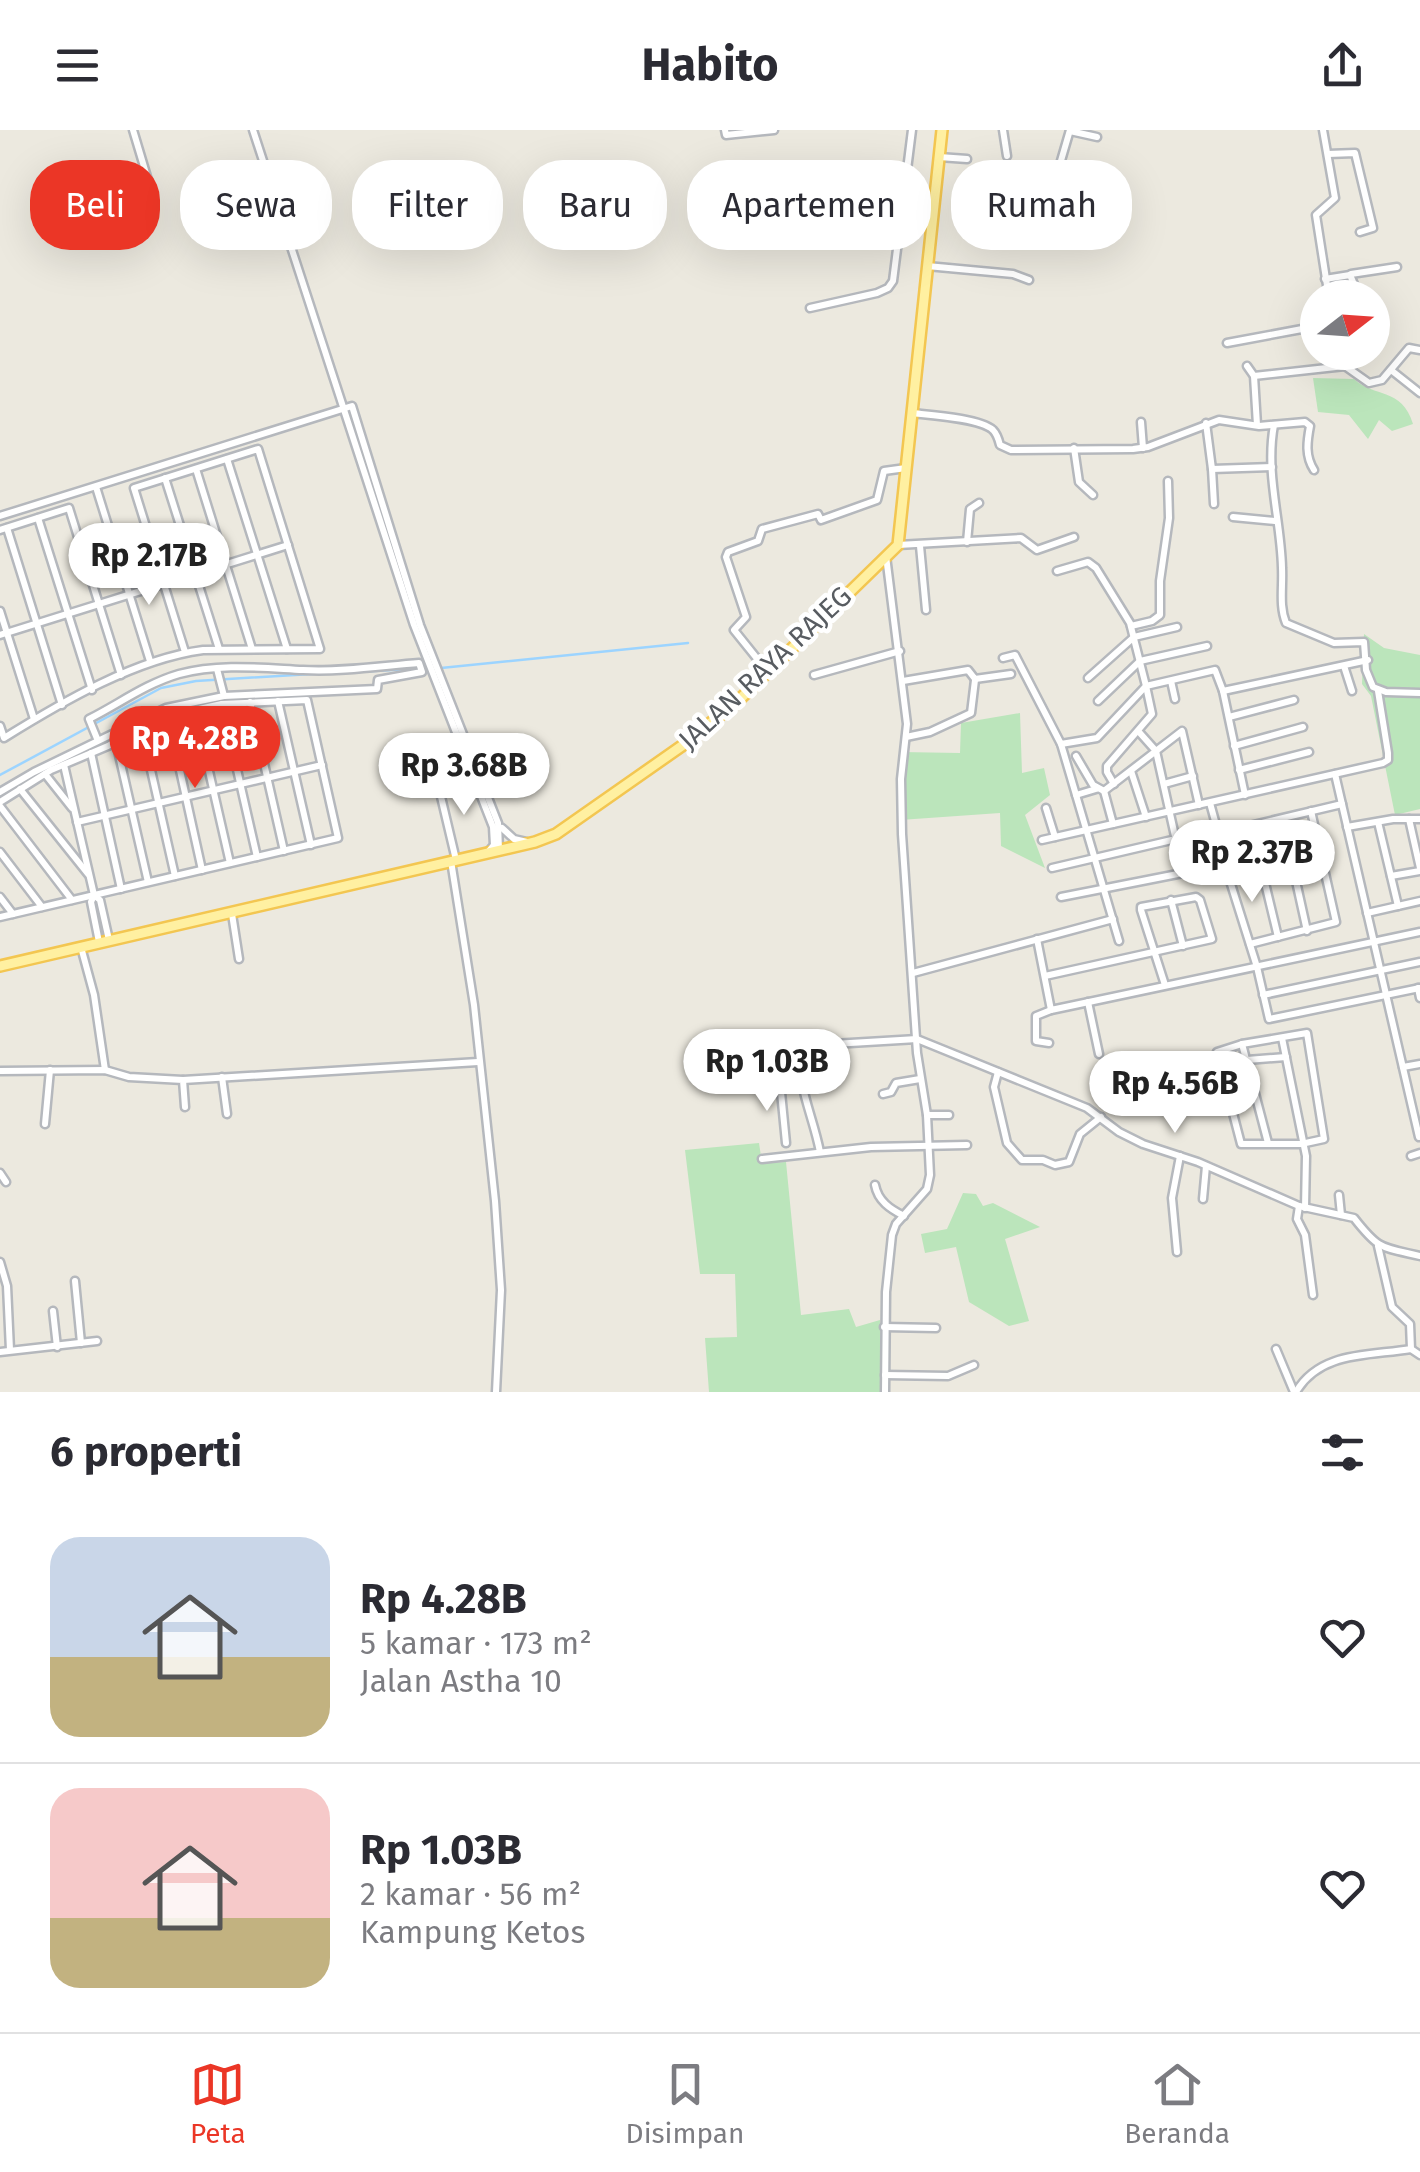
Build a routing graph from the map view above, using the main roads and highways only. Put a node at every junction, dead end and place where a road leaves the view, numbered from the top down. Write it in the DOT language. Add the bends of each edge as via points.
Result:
graph roads {
  1 [pos="942,130"];
  2 [pos="0,966"];
  1 -- 2 [label="main road, JALAN RAYA RAJEG" via="898,545 740,698 647,774 556,834"];
}
